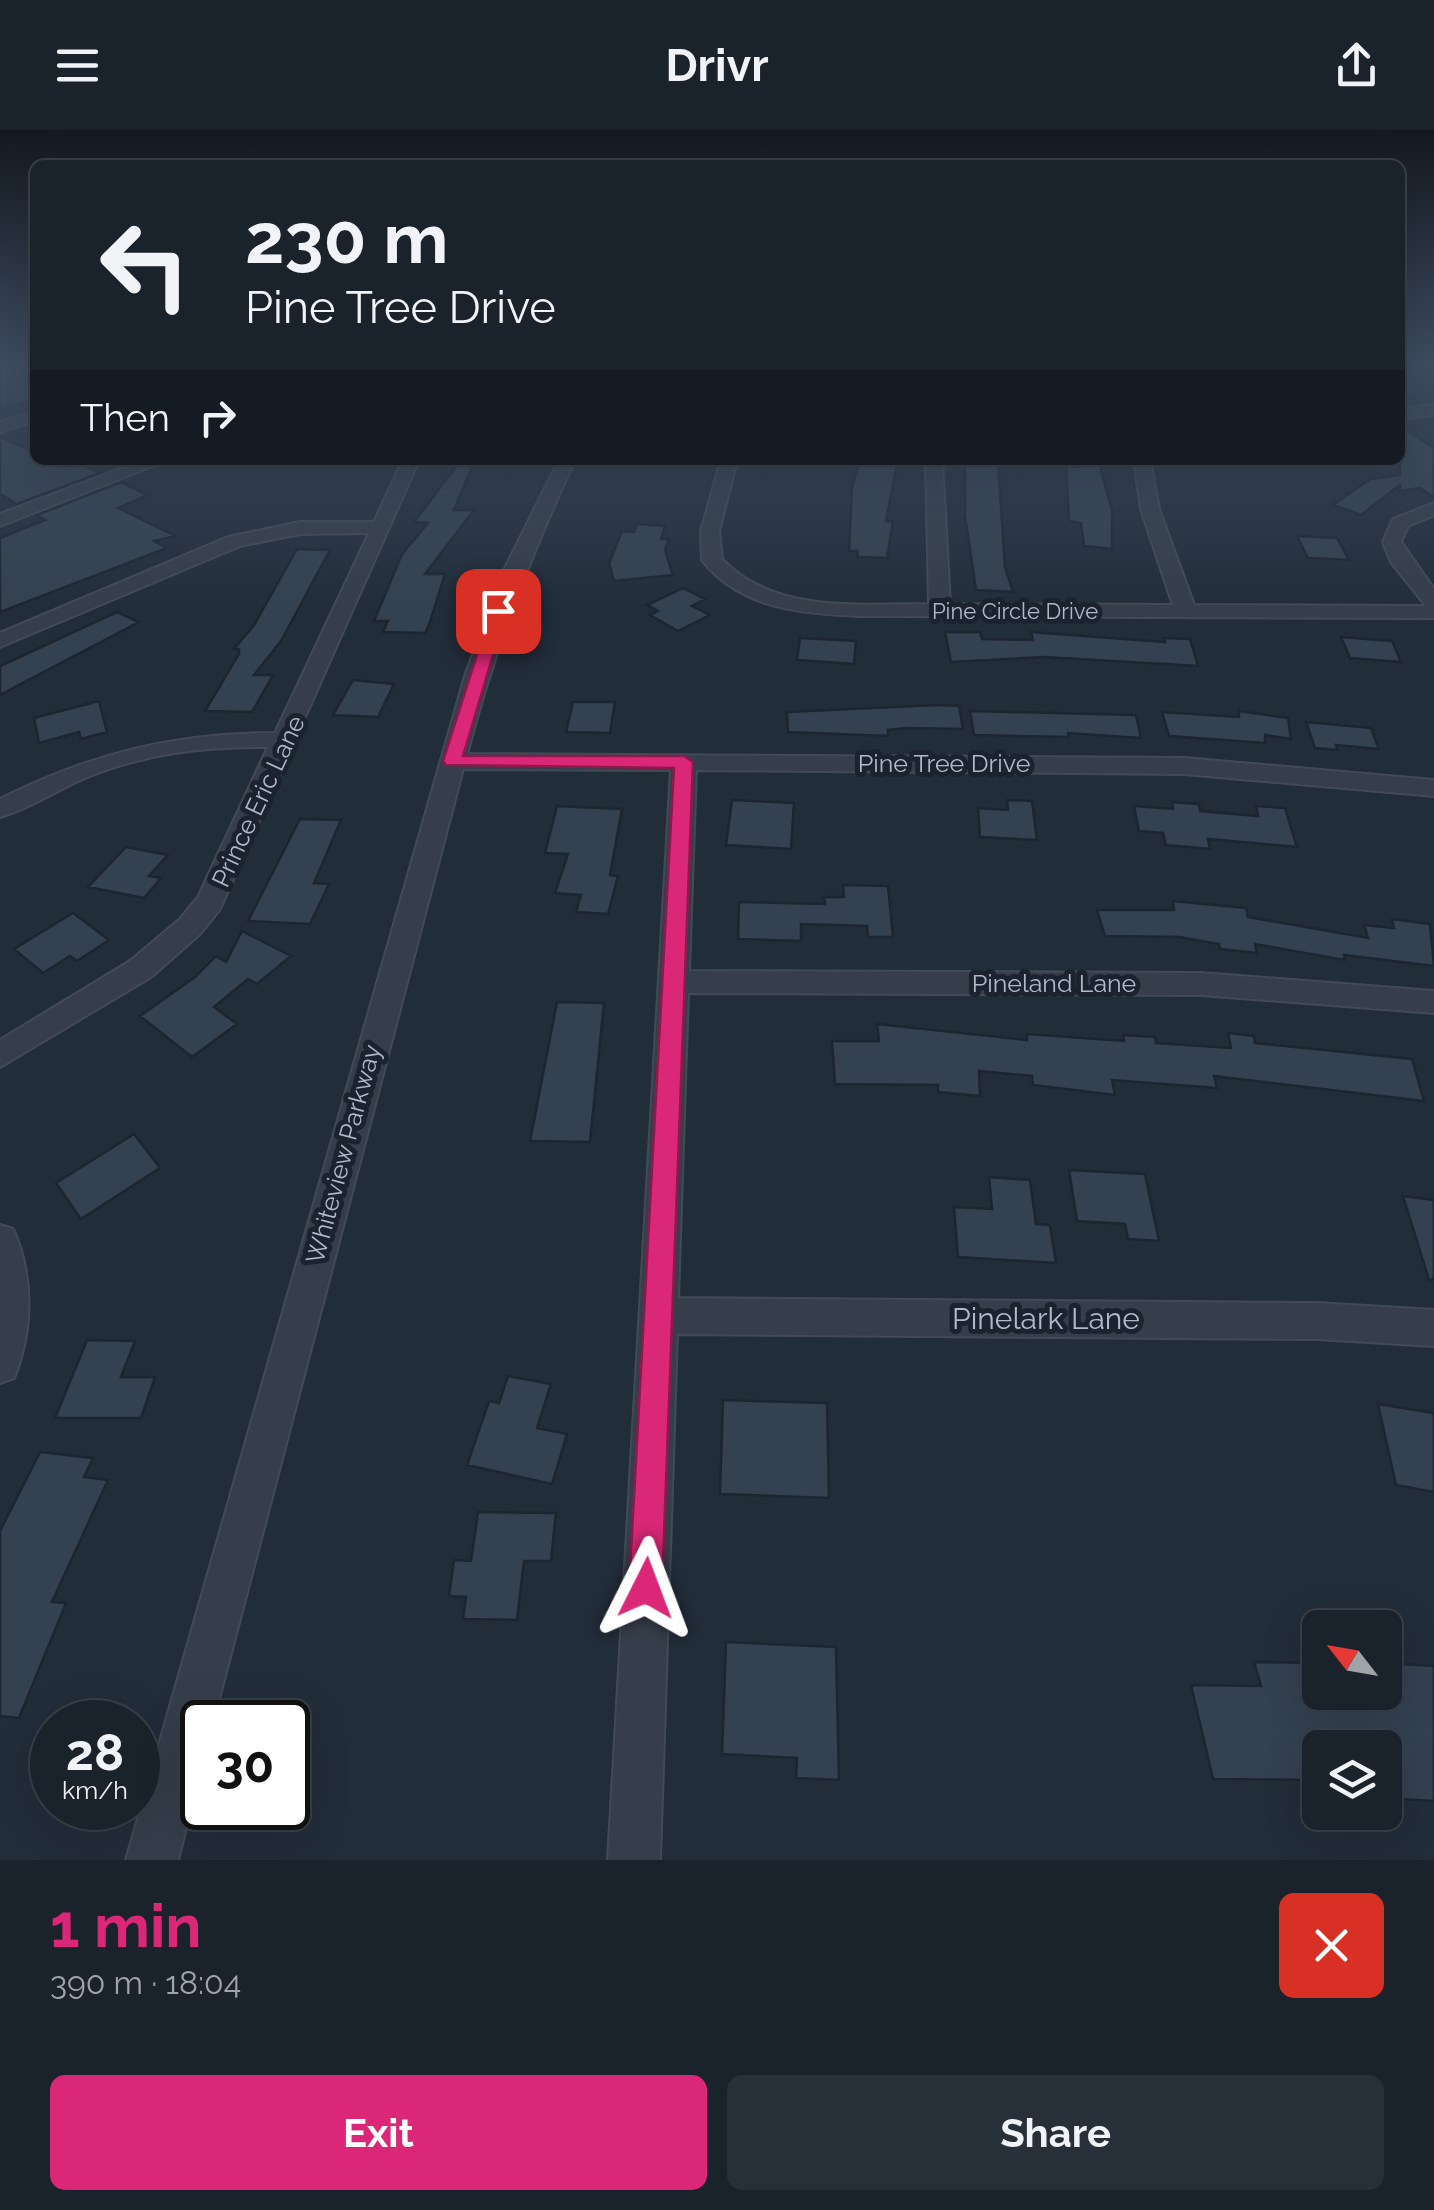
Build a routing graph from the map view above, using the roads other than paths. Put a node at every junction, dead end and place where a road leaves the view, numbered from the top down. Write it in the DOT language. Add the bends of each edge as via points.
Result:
graph roads {
  1 [pos="147,465"];
  2 [pos="410,465"];
  3 [pos="565,465"];
  4 [pos="729,465"];
  5 [pos="934,465"];
  6 [pos="1143,465"];
  7 [pos="1434,508"];
  8 [pos="0,520"];
  9 [pos="380,527"];
  10 [pos="1434,602"];
  11 [pos="940,611"];
  12 [pos="1186,612"];
  13 [pos="1434,612"];
  14 [pos="0,641"];
  15 [pos="286,740"];
  16 [pos="452,761"];
  17 [pos="684,762"];
  18 [pos="1434,788"];
  19 [pos="0,809"];
  20 [pos="674,982"];
  21 [pos="1434,1002"];
  22 [pos="0,1055"];
  23 [pos="0,1241"];
  24 [pos="657,1316"];
  25 [pos="1434,1328"];
  26 [pos="0,1364"];
  27 [pos="152,1860"];
  28 [pos="634,1860"];
  1 -- 8 [label="street"];
  2 -- 9 [label="street, Prince Eric Lane"];
  3 -- 16 [label="street, Whiteview Parkway" via="503,598"];
  4 -- 11 [label="street, Pine Circle Drive" via="708,544 732,580 814,608"];
  5 -- 11 [label="street"];
  6 -- 12 [label="street" via="1150,509"];
  7 -- 10 [label="street" via="1400,523 1392,542"];
  9 -- 14 [label="street" via="300,528 235,541"];
  9 -- 15 [label="street, Prince Eric Lane"];
  11 -- 12 [label="street, Pine Circle Drive"];
  12 -- 13 [label="street, Pine Circle Drive"];
  15 -- 19 [label="street" via="142,747"];
  15 -- 22 [label="street, Prince Eric Lane" via="228,870 194,924 142,966"];
  16 -- 17 [label="street, Pine Tree Drive"];
  16 -- 27 [label="street, Whiteview Parkway"];
  17 -- 18 [label="street, Pine Tree Drive" via="1165,766"];
  17 -- 20 [label="street"];
  20 -- 21 [label="street, Pineland Lane" via="1233,985"];
  20 -- 24 [label="street"];
  23 -- 26 [label="street" via="12,1301"];
  24 -- 25 [label="street, Pinelark Lane" via="1318,1321"];
  24 -- 28 [label="street"];
}
